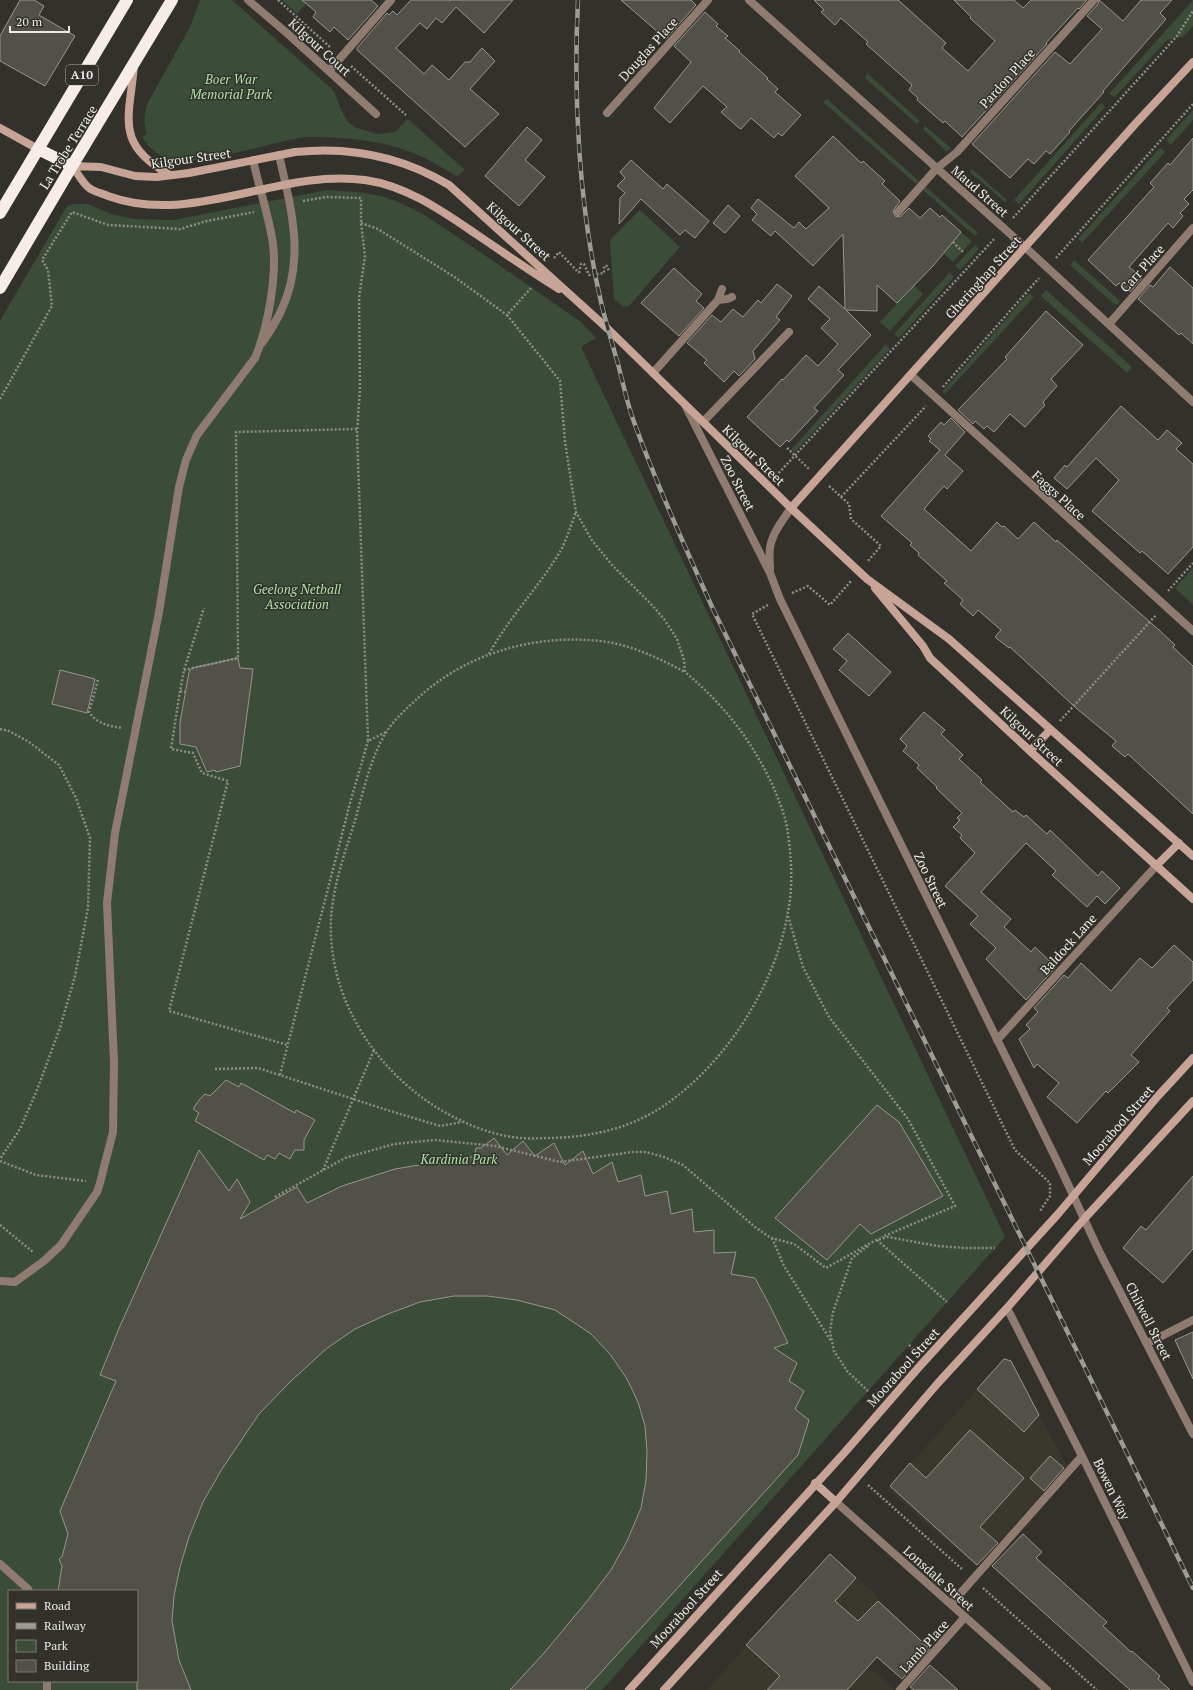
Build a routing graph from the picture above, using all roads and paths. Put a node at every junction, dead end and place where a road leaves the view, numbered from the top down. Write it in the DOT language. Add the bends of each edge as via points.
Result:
graph roads {
  1 [pos="127,0"];
  2 [pos="172,0"];
  3 [pos="248,0"];
  4 [pos="391,0"];
  5 [pos="708,0"];
  6 [pos="749,0"];
  7 [pos="1094,0"];
  8 [pos="1193,11"];
  9 [pos="1193,62"];
  10 [pos="134,65"];
  11 [pos="329,71"];
  12 [pos="1193,104"];
  13 [pos="607,113"];
  14 [pos="376,114"];
  15 [pos="0,128"];
  16 [pos="38,149"];
  17 [pos="279,155"];
  18 [pos="254,160"];
  19 [pos="72,166"];
  20 [pos="936,169"];
  21 [pos="171,176"];
  22 [pos="286,184"];
  23 [pos="259,190"];
  24 [pos="72,212"];
  25 [pos="898,212"];
  26 [pos="0,213"];
  27 [pos="361,223"];
  28 [pos="1004,228"];
  29 [pos="1193,228"];
  30 [pos="953,242"];
  31 [pos="1026,248"];
  32 [pos="964,253"];
  33 [pos="554,258"];
  34 [pos="1048,268"];
  35 [pos="609,271"];
  36 [pos="0,288"];
  37 [pos="531,288"];
  38 [pos="722,289"];
  39 [pos="732,296"];
  40 [pos="572,297"];
  41 [pos="718,300"];
  42 [pos="506,315"];
  43 [pos="1108,324"];
  44 [pos="359,331"];
  45 [pos="789,332"];
  46 [pos="260,347"];
  47 [pos="653,373"];
  48 [pos="911,375"];
  49 [pos="934,397"];
  50 [pos="0,399"];
  51 [pos="1192,399"];
  52 [pos="685,404"];
  53 [pos="703,422"];
  54 [pos="357,429"];
  55 [pos="767,485"];
  56 [pos="841,497"];
  57 [pos="849,504"];
  58 [pos="791,508"];
  59 [pos="576,512"];
  60 [pos="881,546"];
  61 [pos="1193,563"];
  62 [pos="770,573"];
  63 [pos="867,579"];
  64 [pos="808,586"];
  65 [pos="1162,603"];
  66 [pos="830,605"];
  67 [pos="204,608"];
  68 [pos="752,614"];
  69 [pos="1193,631"];
  70 [pos="488,655"];
  71 [pos="184,670"];
  72 [pos="685,672"];
  73 [pos="98,680"];
  74 [pos="180,691"];
  75 [pos="186,692"];
  76 [pos="0,729"];
  77 [pos="1050,730"];
  78 [pos="136,731"];
  79 [pos="386,732"];
  80 [pos="368,741"];
  81 [pos="1030,751"];
  82 [pos="1178,843"];
  83 [pos="1193,856"];
  84 [pos="1157,865"];
  85 [pos="1193,898"];
  86 [pos="788,916"];
  87 [pos="997,1040"];
  88 [pos="288,1045"];
  89 [pos="374,1049"];
  90 [pos="1193,1058"];
  91 [pos="215,1070"];
  92 [pos="280,1075"];
  93 [pos="353,1099"];
  94 [pos="1193,1101"];
  95 [pos="462,1122"];
  96 [pos="0,1160"];
  97 [pos="323,1171"];
  98 [pos="100,1183"];
  99 [pos="1073,1196"];
  100 [pos="275,1197"];
  101 [pos="1037,1214"];
  102 [pos="1084,1219"];
  103 [pos="0,1225"];
  104 [pos="771,1238"];
  105 [pos="876,1240"];
  106 [pos="995,1248"];
  107 [pos="44,1261"];
  108 [pos="0,1281"];
  109 [pos="947,1302"];
  110 [pos="1007,1308"];
  111 [pos="1193,1320"];
  112 [pos="832,1343"];
  113 [pos="1148,1343"];
  114 [pos="908,1345"];
  115 [pos="918,1353"];
  116 [pos="868,1391"];
  117 [pos="1193,1434"];
  118 [pos="1082,1456"];
  119 [pos="816,1483"];
  120 [pos="879,1495"];
  121 [pos="836,1502"];
  122 [pos="0,1564"];
  123 [pos="973,1579"];
  124 [pos="29,1590"];
  125 [pos="951,1604"];
  126 [pos="965,1617"];
  127 [pos="1193,1682"];
  128 [pos="629,1690"];
  129 [pos="664,1690"];
  130 [pos="900,1690"];
  131 [pos="1047,1690"];
  132 [pos="1097,1690"];
  1 -- 16 [label="highway, La Trobe Terrace / A10"];
  2 -- 10 [label="highway, La Trobe Terrace"];
  3 -- 11 [label="street, Kilgour Court"];
  4 -- 11 [label="street"];
  5 -- 13 [label="street, Douglas Place"];
  6 -- 20 [label="street, Maud Street"];
  7 -- 20 [label="street, Pardon Place" via="957,152"];
  8 -- 28 [label="path" via="1177,36"];
  9 -- 31 [label="street, Gheringhap Street"];
  10 -- 19 [label="highway, La Trobe Terrace"];
  10 -- 21 [label="street" via="129,134 144,157"];
  11 -- 14 [label="street, Kilgour Court"];
  12 -- 34 [label="path"];
  15 -- 16 [label="street"];
  16 -- 19 [label="highway"];
  16 -- 26 [label="highway, La Trobe Terrace / A10"];
  17 -- 18 [label="street, Kilgour Street"];
  17 -- 22 [label="street"];
  17 -- 40 [label="street, Kilgour Street" via="312,150 353,152 391,158 421,169 455,189"];
  18 -- 21 [label="street, Kilgour Street"];
  18 -- 23 [label="street"];
  19 -- 21 [label="street, Kilgour Street" via="101,167 135,176"];
  19 -- 23 [label="street, Kilgour Street" via="88,187 113,197 142,203 173,204 202,201"];
  19 -- 36 [label="highway, La Trobe Terrace"];
  20 -- 25 [label="street, Pardon Place"];
  20 -- 28 [label="street, Maud Street"];
  22 -- 23 [label="street, Kilgour Street"];
  22 -- 40 [label="street, Kilgour Street" via="338,178 379,183 405,191 443,212"];
  22 -- 46 [label="street" via="295,238 293,270 282,311"];
  23 -- 46 [label="street" via="271,231 274,259 271,295"];
  24 -- 50 [label="path" via="42,260 48,270 52,306"];
  27 -- 42 [label="path" via="397,240 453,276"];
  28 -- 31 [label="street, Maud Street"];
  28 -- 55 [label="path"];
  29 -- 43 [label="street, Carr Place"];
  30 -- 32 [label="path"];
  31 -- 34 [label="street, Maud Street"];
  31 -- 48 [label="street, Gheringhap Street"];
  33 -- 35 [label="path" via="559,252 579,273 581,264 584,264 588,275 604,273 604,266 607,266"];
  34 -- 43 [label="street, Maud Street"];
  34 -- 49 [label="path"];
  37 -- 42 [label="path"];
  38 -- 41 [label="street"];
  39 -- 41 [label="street"];
  40 -- 47 [label="street, Kilgour Street" via="608,328"];
  41 -- 47 [label="street"];
  42 -- 59 [label="path" via="560,381 565,442"];
  43 -- 51 [label="street, Maud Street"];
  44 -- 54 [label="path" via="360,388"];
  45 -- 53 [label="street"];
  46 -- 78 [label="street" via="252,363 203,426 186,460 179,487 160,612"];
  47 -- 52 [label="street, Kilgour Street"];
  48 -- 49 [label="street, Faggs Place"];
  48 -- 58 [label="street, Gheringhap Street"];
  49 -- 56 [label="path"];
  49 -- 65 [label="street, Faggs Place"];
  52 -- 53 [label="street, Kilgour Street"];
  52 -- 62 [label="street, Zoo Street"];
  53 -- 55 [label="street, Kilgour Street"];
  54 -- 71 [label="path" via="236,432 238,658"];
  54 -- 80 [label="path"];
  55 -- 58 [label="street, Kilgour Street"];
  57 -- 60 [label="path" via="851,520"];
  58 -- 62 [label="street, Zoo Street" via="771,541"];
  58 -- 63 [label="street, Kilgour Street"];
  59 -- 70 [label="path" via="562,549"];
  59 -- 72 [label="path" via="591,539 612,565 664,619 677,639"];
  61 -- 65 [label="path"];
  62 -- 87 [label="street, Zoo Street" via="780,599"];
  63 -- 77 [label="street, Kilgour Street" via="949,639"];
  63 -- 81 [label="street, Kilgour Street" via="923,646 930,658"];
  64 -- 66 [label="path"];
  65 -- 69 [label="street, Faggs Place"];
  65 -- 77 [label="path" via="1069,712"];
  67 -- 71 [label="path"];
  68 -- 101 [label="path" via="1014,1150 1050,1183 1050,1196"];
  70 -- 72 [label="path" via="537,642 602,641 659,659"];
  70 -- 79 [label="path" via="454,671 429,688 405,709"];
  71 -- 74 [label="path"];
  72 -- 86 [label="path" via="722,706 740,727 779,799 788,830 791,858"];
  73 -- 78 [label="path" via="89,712 105,725"];
  74 -- 75 [label="path"];
  74 -- 88 [label="path" via="171,749 193,753 202,773 228,781 168,1011"];
  76 -- 96 [label="path" via="29,742 59,765 76,798 90,838 88,908 67,1006 37,1090 20,1128"];
  77 -- 81 [label="street"];
  77 -- 82 [label="street, Kilgour Street"];
  78 -- 98 [label="street" via="115,833 107,903 114,1062 113,1132"];
  79 -- 80 [label="path"];
  79 -- 89 [label="path" via="375,755 340,869 331,920 332,953 345,1002"];
  80 -- 88 [label="path"];
  81 -- 84 [label="street, Kilgour Street"];
  82 -- 83 [label="street, Kilgour Street"];
  82 -- 84 [label="street"];
  84 -- 85 [label="street, Kilgour Street"];
  84 -- 87 [label="street, Baldock Lane"];
  86 -- 95 [label="path" via="780,947 769,973 737,1032 714,1062 688,1088 652,1112 622,1126 588,1136 521,1138 490,1132"];
  86 -- 105 [label="path" via="803,967 829,1017 908,1119 955,1206"];
  87 -- 99 [label="street, Zoo Street"];
  88 -- 92 [label="path"];
  89 -- 93 [label="path"];
  89 -- 95 [label="path" via="382,1062 406,1085"];
  90 -- 99 [label="street, Moorabool Street"];
  91 -- 92 [label="path" via="258,1068"];
  92 -- 93 [label="path"];
  93 -- 95 [label="path" via="440,1126"];
  93 -- 97 [label="path"];
  94 -- 102 [label="street"];
  96 -- 98 [label="path" via="36,1175"];
  97 -- 100 [label="path"];
  97 -- 104 [label="path" via="345,1158 394,1144 435,1140 495,1146 560,1162 646,1152 683,1165"];
  98 -- 107 [label="street" via="97,1192 61,1245"];
  99 -- 102 [label="street, Chilwell Street"];
  99 -- 119 [label="street, Moorabool Street"];
  102 -- 110 [label="street"];
  102 -- 113 [label="street, Chilwell Street"];
  103 -- 107 [label="path"];
  104 -- 105 [label="path" via="794,1244 826,1268"];
  104 -- 112 [label="path" via="784,1266"];
  105 -- 106 [label="path" via="888,1237 924,1244"];
  105 -- 109 [label="path"];
  105 -- 112 [label="path" via="852,1258 833,1312 830,1331"];
  107 -- 108 [label="street" via="15,1282"];
  110 -- 118 [label="street, Bowen Way"];
  110 -- 121 [label="street" via="938,1383"];
  111 -- 113 [label="street"];
  112 -- 116 [label="path" via="834,1351 847,1371"];
  113 -- 117 [label="street, Chilwell Street"];
  114 -- 115 [label="path"];
  118 -- 123 [label="street"];
  118 -- 127 [label="street, Bowen Way"];
  119 -- 121 [label="street, Lonsdale Street"];
  119 -- 128 [label="street, Moorabool Street"];
  120 -- 123 [label="path"];
  121 -- 125 [label="street, Lonsdale Street"];
  121 -- 129 [label="street"];
  122 -- 124 [label="street"];
  123 -- 125 [label="street"];
  123 -- 132 [label="path"];
  125 -- 126 [label="street, Lonsdale Street"];
  126 -- 130 [label="street, Lamb Place"];
  126 -- 131 [label="street, Lonsdale Street"];
}
